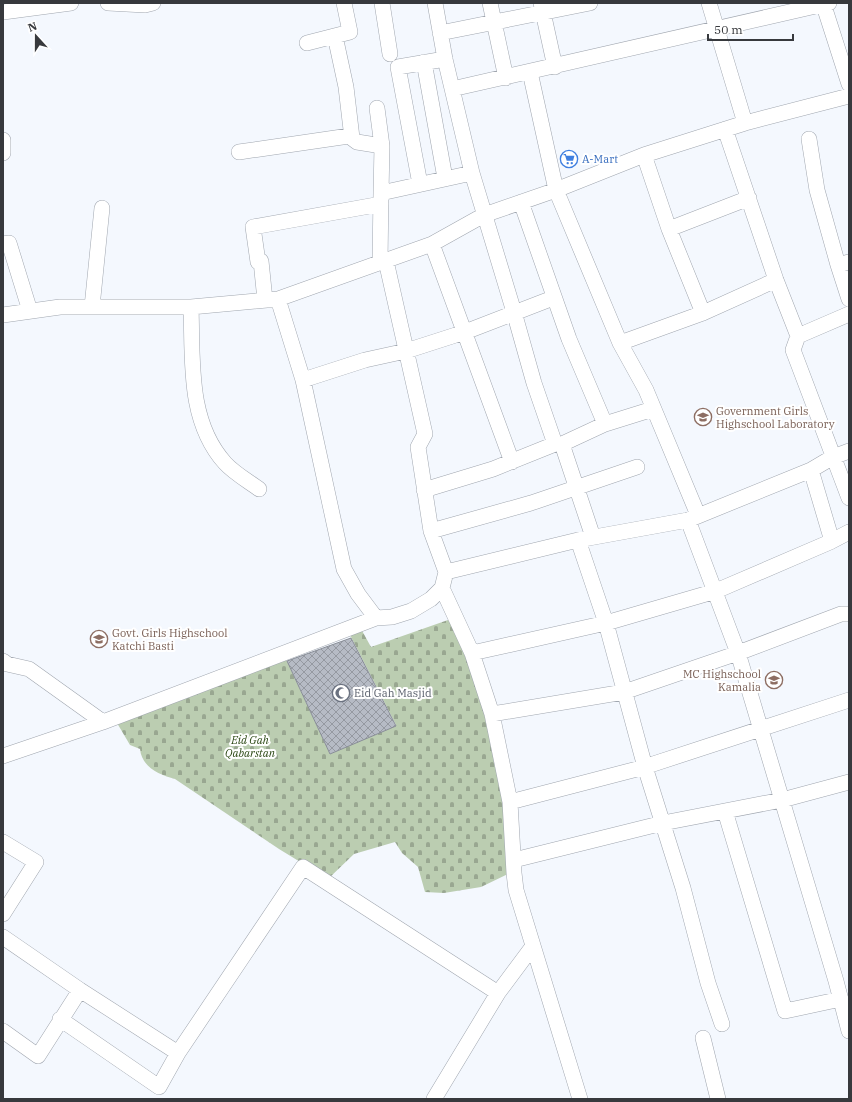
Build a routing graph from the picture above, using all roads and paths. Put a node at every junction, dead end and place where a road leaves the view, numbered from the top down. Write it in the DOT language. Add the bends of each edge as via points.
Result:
graph roads {
  1 [pos="71,3"];
  2 [pos="108,3"];
  3 [pos="153,3"];
  4 [pos="344,3"];
  5 [pos="382,3"];
  6 [pos="435,3"];
  7 [pos="490,3"];
  8 [pos="589,3"];
  9 [pos="710,3"];
  10 [pos="138,4"];
  11 [pos="825,4"];
  12 [pos="542,7"];
  13 [pos="3,12"];
  14 [pos="494,21"];
  15 [pos="717,30"];
  16 [pos="440,32"];
  17 [pos="335,36"];
  18 [pos="307,43"];
  19 [pos="390,54"];
  20 [pos="445,59"];
  21 [pos="424,62"];
  22 [pos="555,67"];
  23 [pos="530,72"];
  24 [pos="506,78"];
  25 [pos="849,84"];
  26 [pos="452,89"];
  27 [pos="849,96"];
  28 [pos="377,108"];
  29 [pos="745,123"];
  30 [pos="725,129"];
  31 [pos="352,138"];
  32 [pos="809,139"];
  33 [pos="3,140"];
  34 [pos="382,146"];
  35 [pos="239,152"];
  36 [pos="3,153"];
  37 [pos="644,155"];
  38 [pos="472,173"];
  39 [pos="445,178"];
  40 [pos="420,184"];
  41 [pos="556,190"];
  42 [pos="749,198"];
  43 [pos="381,199"];
  44 [pos="521,202"];
  45 [pos="102,208"];
  46 [pos="484,215"];
  47 [pos="669,229"];
  48 [pos="3,244"];
  49 [pos="432,244"];
  50 [pos="383,262"];
  51 [pos="844,264"];
  52 [pos="776,280"];
  53 [pos="553,298"];
  54 [pos="271,299"];
  55 [pos="849,299"];
  56 [pos="92,307"];
  57 [pos="191,308"];
  58 [pos="30,311"];
  59 [pos="514,312"];
  60 [pos="703,313"];
  61 [pos="849,314"];
  62 [pos="3,315"];
  63 [pos="465,332"];
  64 [pos="798,336"];
  65 [pos="620,343"];
  66 [pos="406,352"];
  67 [pos="303,380"];
  68 [pos="653,409"];
  69 [pos="605,424"];
  70 [pos="559,444"];
  71 [pos="849,451"];
  72 [pos="833,457"];
  73 [pos="512,462"];
  74 [pos="637,467"];
  75 [pos="812,470"];
  76 [pos="577,487"];
  77 [pos="259,489"];
  78 [pos="424,490"];
  79 [pos="849,498"];
  80 [pos="693,517"];
  81 [pos="431,531"];
  82 [pos="849,532"];
  83 [pos="585,539"];
  84 [pos="832,541"];
  85 [pos="446,572"];
  86 [pos="442,588"];
  87 [pos="716,591"];
  88 [pos="849,614"];
  89 [pos="376,618"];
  90 [pos="606,623"];
  91 [pos="472,653"];
  92 [pos="738,653"];
  93 [pos="3,661"];
  94 [pos="624,692"];
  95 [pos="849,700"];
  96 [pos="492,714"];
  97 [pos="103,722"];
  98 [pos="761,730"];
  99 [pos="3,756"];
  100 [pos="645,767"];
  101 [pos="849,782"];
  102 [pos="782,800"];
  103 [pos="510,802"];
  104 [pos="725,811"];
  105 [pos="663,823"];
  106 [pos="3,842"];
  107 [pos="514,860"];
  108 [pos="3,914"];
  109 [pos="3,937"];
  110 [pos="533,946"];
  111 [pos="80,990"];
  112 [pos="498,993"];
  113 [pos="841,999"];
  114 [pos="60,1019"];
  115 [pos="722,1024"];
  116 [pos="3,1031"];
  117 [pos="849,1031"];
  118 [pos="703,1038"];
  119 [pos="178,1053"];
  120 [pos="434,1099"];
  121 [pos="580,1099"];
  122 [pos="718,1099"];
  1 -- 13 [label="street"];
  2 -- 10 [label="street"];
  3 -- 10 [label="street"];
  4 -- 17 [label="street" via="350,32"];
  5 -- 19 [label="street"];
  6 -- 16 [label="street"];
  7 -- 14 [label="street"];
  8 -- 12 [label="street"];
  9 -- 15 [label="street"];
  11 -- 15 [label="street"];
  11 -- 25 [label="street"];
  12 -- 14 [label="street"];
  12 -- 22 [label="street"];
  14 -- 16 [label="street"];
  14 -- 24 [label="street"];
  15 -- 22 [label="street"];
  15 -- 29 [label="street"];
  16 -- 20 [label="street"];
  17 -- 18 [label="street"];
  17 -- 31 [label="street" via="346,87"];
  20 -- 21 [label="street"];
  20 -- 26 [label="street"];
  21 -- 39 [label="street"];
  21 -- 40 [label="street" via="398,68"];
  22 -- 23 [label="street"];
  23 -- 24 [label="street"];
  23 -- 41 [label="street"];
  24 -- 26 [label="street"];
  26 -- 38 [label="street"];
  27 -- 29 [label="street"];
  28 -- 34 [label="street"];
  29 -- 30 [label="street"];
  30 -- 37 [label="street"];
  30 -- 42 [label="street"];
  31 -- 34 [label="street" via="356,142"];
  31 -- 35 [label="street" via="349,136"];
  32 -- 51 [label="street" via="817,190"];
  33 -- 36 [label="street"];
  34 -- 43 [label="street"];
  37 -- 41 [label="street"];
  37 -- 47 [label="street"];
  38 -- 39 [label="street"];
  38 -- 46 [label="street"];
  39 -- 40 [label="street"];
  40 -- 43 [label="street"];
  41 -- 44 [label="street"];
  41 -- 65 [label="street"];
  42 -- 47 [label="street"];
  42 -- 52 [label="street"];
  43 -- 50 [label="street"];
  43 -- 54 [label="street" via="253,227 258,262 261,261"];
  44 -- 46 [label="street"];
  44 -- 53 [label="street"];
  45 -- 56 [label="street"];
  46 -- 49 [label="street"];
  46 -- 59 [label="street"];
  47 -- 60 [label="street"];
  48 -- 58 [label="street" via="9,243"];
  49 -- 50 [label="street"];
  49 -- 63 [label="street"];
  50 -- 54 [label="street"];
  50 -- 66 [label="street"];
  51 -- 55 [label="street"];
  52 -- 60 [label="street"];
  52 -- 64 [label="street"];
  53 -- 59 [label="street"];
  53 -- 69 [label="street"];
  54 -- 57 [label="street"];
  54 -- 67 [label="street"];
  56 -- 57 [label="street"];
  56 -- 58 [label="street" via="60,307"];
  57 -- 77 [label="street" via="194,389 204,431 225,463"];
  58 -- 62 [label="street"];
  59 -- 63 [label="street"];
  59 -- 70 [label="street" via="534,383"];
  60 -- 65 [label="street"];
  61 -- 64 [label="street"];
  63 -- 66 [label="street"];
  63 -- 73 [label="street"];
  64 -- 72 [label="street" via="793,350"];
  65 -- 68 [label="street" via="646,390"];
  66 -- 67 [label="street" via="365,360"];
  66 -- 78 [label="street" via="425,434 418,447"];
  67 -- 89 [label="street" via="344,569"];
  68 -- 69 [label="street"];
  68 -- 80 [label="street" via="682,474"];
  69 -- 70 [label="street"];
  70 -- 73 [label="street"];
  70 -- 76 [label="street"];
  71 -- 72 [label="street"];
  72 -- 75 [label="street"];
  72 -- 79 [label="street"];
  73 -- 78 [label="street"];
  74 -- 76 [label="street"];
  75 -- 80 [label="street"];
  75 -- 84 [label="street"];
  76 -- 81 [label="street"];
  76 -- 83 [label="street"];
  78 -- 81 [label="street"];
  80 -- 83 [label="street"];
  80 -- 87 [label="street"];
  81 -- 85 [label="street"];
  82 -- 84 [label="street"];
  83 -- 85 [label="street"];
  83 -- 90 [label="street"];
  84 -- 87 [label="street"];
  85 -- 86 [label="street"];
  86 -- 89 [label="street" via="431,599 411,611 392,617"];
  86 -- 91 [label="street"];
  87 -- 90 [label="street"];
  87 -- 92 [label="street"];
  88 -- 92 [label="street" via="841,614"];
  89 -- 97 [label="street"];
  90 -- 91 [label="street"];
  90 -- 94 [label="street"];
  91 -- 96 [label="street"];
  92 -- 94 [label="street"];
  92 -- 98 [label="street"];
  93 -- 97 [label="street" via="28,668"];
  94 -- 96 [label="street"];
  94 -- 100 [label="street"];
  95 -- 98 [label="street"];
  96 -- 103 [label="street"];
  97 -- 99 [label="street"];
  98 -- 100 [label="street"];
  98 -- 102 [label="street"];
  100 -- 103 [label="street"];
  100 -- 105 [label="street"];
  101 -- 102 [label="street"];
  102 -- 104 [label="street"];
  102 -- 113 [label="street"];
  103 -- 107 [label="street"];
  104 -- 105 [label="street"];
  104 -- 113 [label="street" via="784,1011"];
  105 -- 107 [label="street"];
  105 -- 115 [label="street"];
  106 -- 108 [label="street" via="36,862"];
  107 -- 110 [label="street" via="516,890"];
  109 -- 111 [label="street"];
  110 -- 112 [label="street"];
  110 -- 121 [label="street"];
  111 -- 114 [label="street"];
  111 -- 119 [label="street"];
  112 -- 119 [label="street" via="303,867"];
  112 -- 120 [label="street"];
  113 -- 117 [label="street"];
  114 -- 116 [label="street" via="38,1056"];
  114 -- 119 [label="street" via="159,1087"];
  118 -- 122 [label="street"];
}
